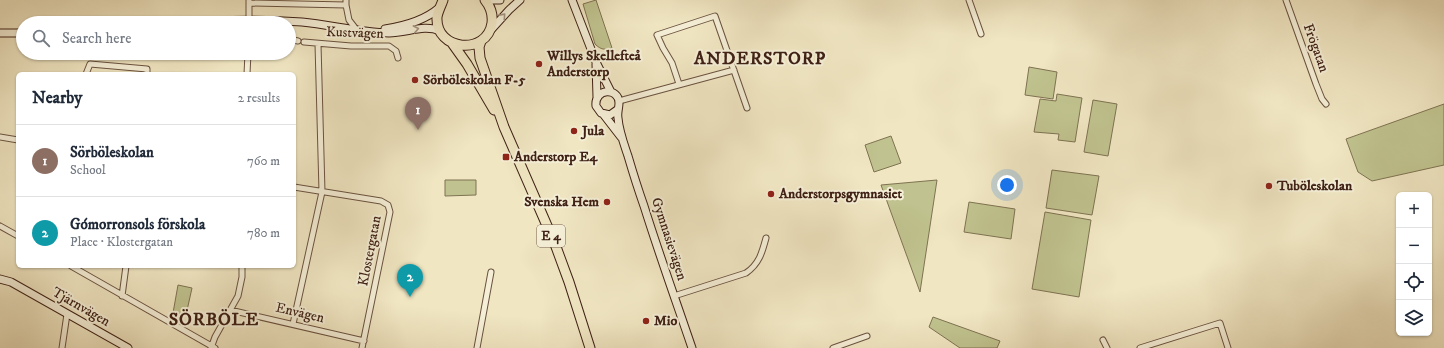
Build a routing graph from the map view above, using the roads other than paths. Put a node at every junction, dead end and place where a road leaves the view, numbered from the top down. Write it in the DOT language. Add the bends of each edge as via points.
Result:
graph roads {
  1 [pos="486,0"];
  2 [pos="500,0"];
  3 [pos="520,0"];
  4 [pos="572,0"];
  5 [pos="969,0"];
  6 [pos="1286,0"];
  7 [pos="249,1"];
  8 [pos="346,2"];
  9 [pos="442,3"];
  10 [pos="249,16"];
  11 [pos="296,23"];
  12 [pos="356,29"];
  13 [pos="364,30"];
  14 [pos="440,31"];
  15 [pos="0,33"];
  16 [pos="16,33"];
  17 [pos="488,34"];
  18 [pos="981,34"];
  19 [pos="481,41"];
  20 [pos="304,42"];
  21 [pos="452,43"];
  22 [pos="318,44"];
  23 [pos="398,58"];
  24 [pos="248,60"];
  25 [pos="596,62"];
  26 [pos="734,70"];
  27 [pos="147,71"];
  28 [pos="87,72"];
  29 [pos="247,72"];
  30 [pos="679,84"];
  31 [pos="611,92"];
  32 [pos="597,97"];
  33 [pos="619,101"];
  34 [pos="1326,104"];
  35 [pos="747,108"];
  36 [pos="617,110"];
  37 [pos="604,115"];
  38 [pos="504,127"];
  39 [pos="0,138"];
  40 [pos="622,139"];
  41 [pos="16,140"];
  42 [pos="296,187"];
  43 [pos="322,192"];
  44 [pos="0,226"];
  45 [pos="16,235"];
  46 [pos="766,238"];
  47 [pos="74,268"];
  48 [pos="126,268"];
  49 [pos="242,268"];
  50 [pos="491,272"];
  51 [pos="0,279"];
  52 [pos="122,296"];
  53 [pos="674,296"];
  54 [pos="230,310"];
  55 [pos="67,314"];
  56 [pos="293,324"];
  57 [pos="586,336"];
  58 [pos="866,336"];
  59 [pos="1103,340"];
  60 [pos="364,341"];
  61 [pos="213,347"];
  62 [pos="62,348"];
  63 [pos="128,348"];
  64 [pos="362,348"];
  65 [pos="477,348"];
  66 [pos="585,348"];
  67 [pos="590,348"];
  68 [pos="692,348"];
  69 [pos="833,348"];
  70 [pos="1107,348"];
  71 [pos="1140,348"];
  72 [pos="1228,348"];
  1 -- 2 [label="street"];
  1 -- 17 [label="highway" via="492,16"];
  17 -- 3 [label="street, one-way"];
  4 -- 25 [label="street"];
  5 -- 18 [label="street"];
  6 -- 34 [label="street, Frögatan"];
  7 -- 8 [label="street"];
  7 -- 10 [label="street"];
  8 -- 12 [label="street" via="349,20"];
  9 -- 13 [label="street" via="426,17 398,27"];
  9 -- 14 [label="highway" via="437,21"];
  11 -- 12 [label="street"];
  12 -- 13 [label="street"];
  13 -- 14 [label="street, one-way" via="396,33 426,28"];
  14 -- 21 [label="highway"];
  15 -- 16 [label="street"];
  17 -- 19 [label="highway"];
  19 -- 21 [label="highway" via="466,46"];
  19 -- 38 [label="highway, E 4" via="480,58"];
  20 -- 22 [label="street, Kustvägen"];
  21 -- 38 [label="highway, E 4"];
  22 -- 23 [label="street, Kustvägen" via="389,46"];
  22 -- 43 [label="street"];
  24 -- 29 [label="street"];
  25 -- 31 [label="street"];
  25 -- 32 [label="street"];
  26 -- 30 [label="street"];
  26 -- 30 [label="street" via="716,16 657,35 672,63"];
  26 -- 35 [label="street"];
  27 -- 28 [label="street" via="90,64"];
  30 -- 33 [label="street"];
  31 -- 32 [label="street" via="602,93"];
  31 -- 33 [label="street"];
  32 -- 37 [label="street" via="597,109"];
  33 -- 36 [label="street"];
  36 -- 37 [label="street" via="610,115"];
  36 -- 40 [label="street, Gymnasievägen"];
  37 -- 40 [label="street, Gymnasievägen"];
  38 -- 57 [label="highway, E 4" via="569,282"];
  39 -- 41 [label="street"];
  40 -- 53 [label="street, Gymnasievägen"];
  42 -- 43 [label="street, Klostergatan"];
  43 -- 56 [label="street"];
  43 -- 60 [label="street, Klostergatan" via="381,201 388,205 390,212"];
  44 -- 45 [label="street"];
  46 -- 53 [label="street" via="758,262 746,273"];
  47 -- 52 [label="street"];
  48 -- 52 [label="street"];
  49 -- 54 [label="street" via="240,289"];
  50 -- 65 [label="street"];
  51 -- 55 [label="street, Tjärnvägen" via="11,282"];
  52 -- 61 [label="street"];
  53 -- 68 [label="street, Gymnasievägen"];
  54 -- 56 [label="street, Envägen"];
  54 -- 61 [label="street"];
  55 -- 62 [label="street"];
  55 -- 63 [label="street, Tjärnvägen"];
  56 -- 60 [label="street, Envägen"];
  57 -- 66 [label="street"];
  57 -- 67 [label="highway, E 4"];
  58 -- 69 [label="street"];
  59 -- 70 [label="street"];
  60 -- 64 [label="street, Klostergatan"];
  71 -- 72 [label="street" via="1220,323"];
}
